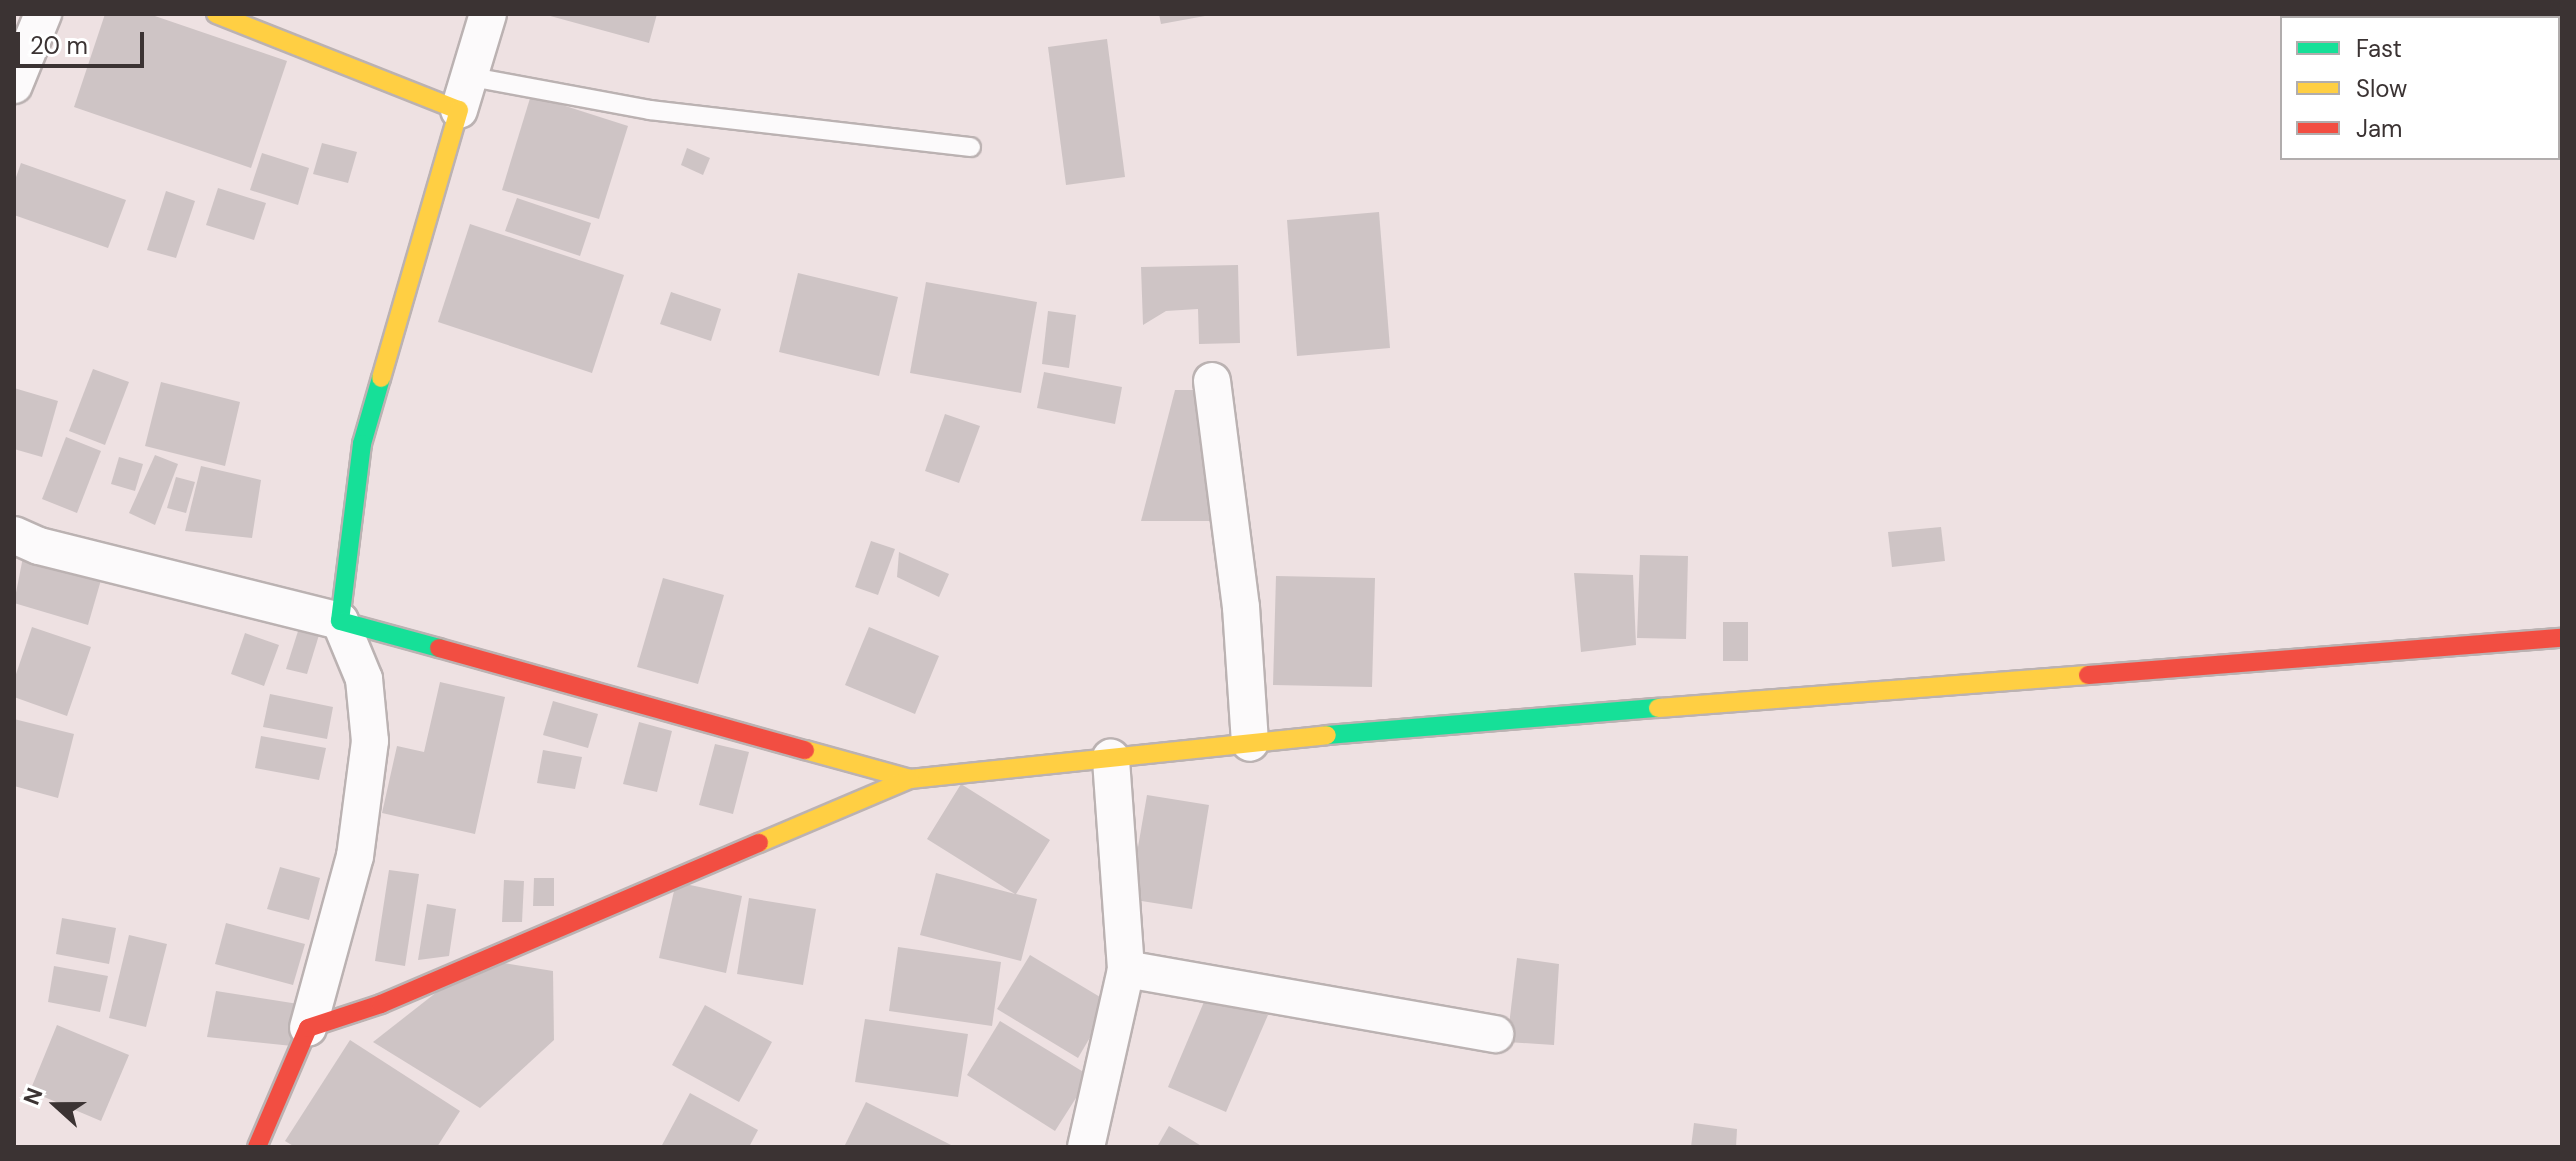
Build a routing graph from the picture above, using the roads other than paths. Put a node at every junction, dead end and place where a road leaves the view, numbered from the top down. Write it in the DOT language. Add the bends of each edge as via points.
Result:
graph roads {
  1 [pos="43,14"];
  2 [pos="216,14"];
  3 [pos="488,14"];
  4 [pos="472,77"];
  5 [pos="14,85"];
  6 [pos="459,110"];
  7 [pos="971,147"];
  8 [pos="1212,381"];
  9 [pos="14,535"];
  10 [pos="340,621"];
  11 [pos="2562,638"];
  12 [pos="1250,743"];
  13 [pos="1111,758"];
  14 [pos="910,779"];
  15 [pos="1126,969"];
  16 [pos="308,1028"];
  17 [pos="1495,1034"];
  18 [pos="257,1147"];
  19 [pos="1086,1147"];
  1 -- 5 [label="street"];
  2 -- 6 [label="street"];
  3 -- 4 [label="street"];
  4 -- 6 [label="street"];
  4 -- 7 [label="lane" via="650,110"];
  6 -- 10 [label="street" via="362,444"];
  8 -- 12 [label="street" via="1241,607"];
  9 -- 10 [label="street" via="39,546"];
  10 -- 14 [label="street"];
  10 -- 16 [label="street" via="364,679 370,741 355,856"];
  11 -- 12 [label="street"];
  12 -- 13 [label="street"];
  13 -- 14 [label="street"];
  13 -- 15 [label="street"];
  14 -- 16 [label="street" via="381,1004"];
  15 -- 17 [label="street"];
  15 -- 19 [label="street"];
  16 -- 18 [label="street"];
}
